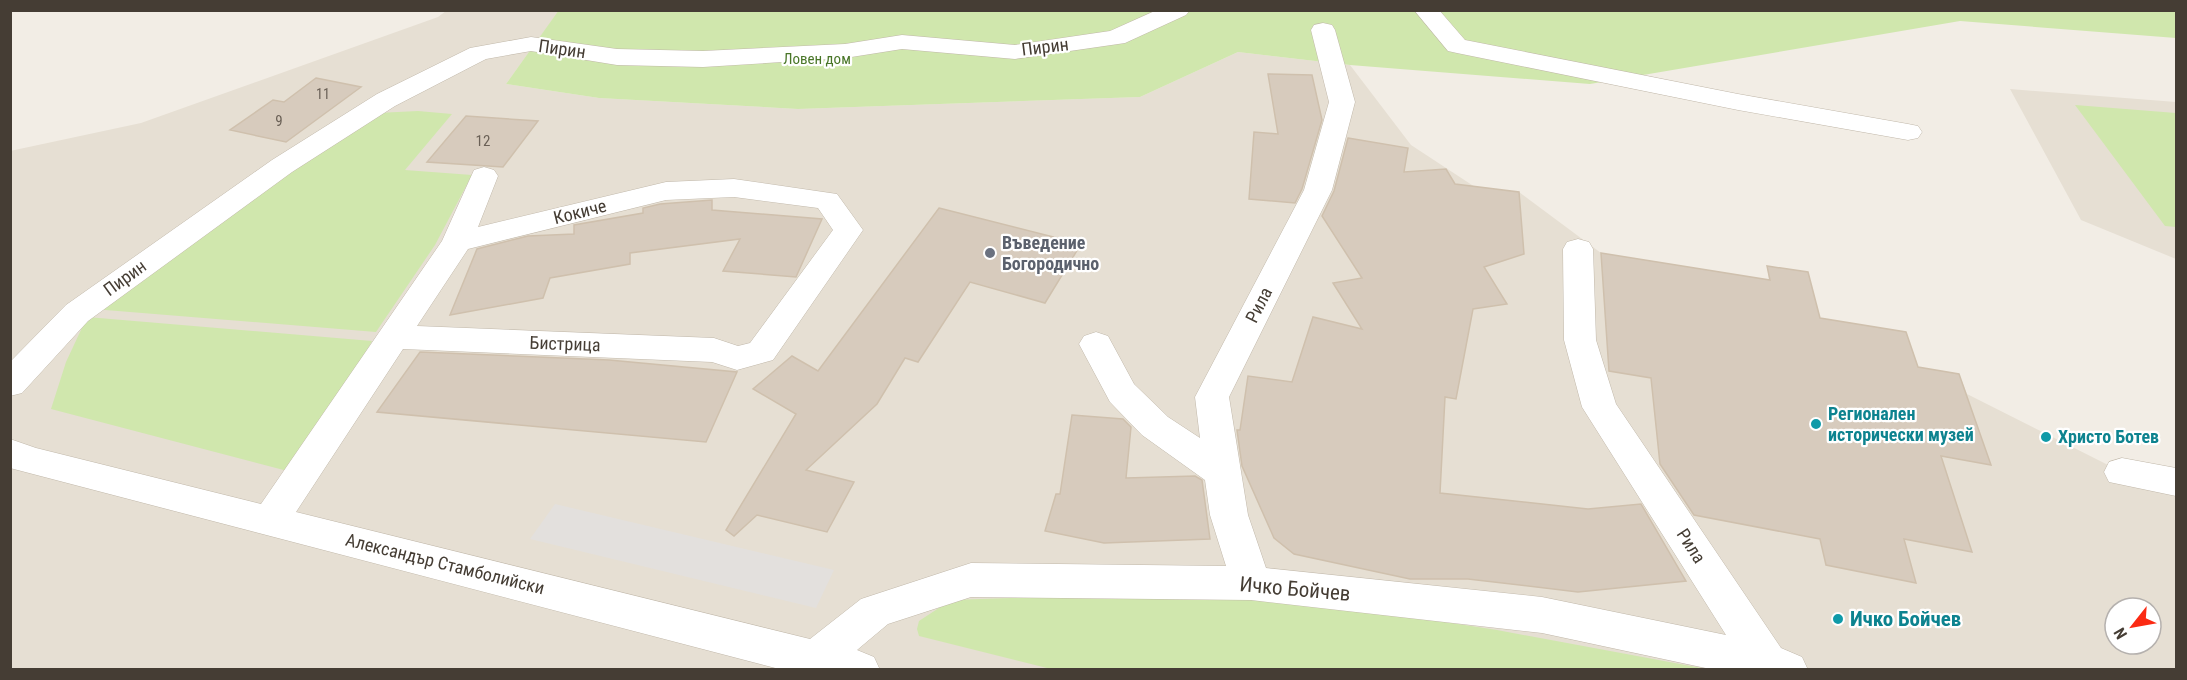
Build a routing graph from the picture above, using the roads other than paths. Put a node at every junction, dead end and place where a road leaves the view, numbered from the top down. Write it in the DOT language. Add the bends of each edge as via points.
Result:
graph roads {
  1 [pos="1178,10"];
  2 [pos="1426,10"];
  3 [pos="1323,30"];
  4 [pos="1908,132"];
  5 [pos="484,176"];
  6 [pos="457,242"];
  7 [pos="1578,249"];
  8 [pos="392,337"];
  9 [pos="1096,344"];
  10 [pos="737,358"];
  11 [pos="10,384"];
  12 [pos="17,464"];
  13 [pos="1222,472"];
  14 [pos="2122,472"];
  15 [pos="2176,482"];
  16 [pos="271,520"];
  17 [pos="1251,583"];
  18 [pos="817,658"];
  19 [pos="1775,667"];
  20 [pos="859,669"];
  1 -- 11 [label="street, Пирин" via="1116,38 1015,52 902,42 845,51 703,59 616,57 531,44 479,53 386,100 282,166 77,313"];
  2 -- 4 [label="street" via="1457,46"];
  3 -- 13 [label="street, Рила" via="1342,102 1318,190 1212,397"];
  5 -- 6 [label="street"];
  6 -- 8 [label="street"];
  6 -- 10 [label="street, Кокиче" via="666,191 734,188 827,200 848,230 761,352"];
  7 -- 19 [label="street, Рила" via="1580,340 1599,407"];
  8 -- 10 [label="street, Бистрица" via="714,350"];
  8 -- 16 [label="street"];
  9 -- 13 [label="street" via="1122,393 1155,426"];
  12 -- 16 [label="street, Александър Стамболийски"];
  13 -- 17 [label="street, Рила" via="1229,516"];
  14 -- 15 [label="street"];
  16 -- 18 [label="street, Александър Стамболийски"];
  17 -- 18 [label="street, Ичко Бойчев" via="971,580 875,611"];
  17 -- 19 [label="street, Ичко Бойчев" via="1542,615"];
  18 -- 20 [label="street, Александър Стамболийски"];
}
